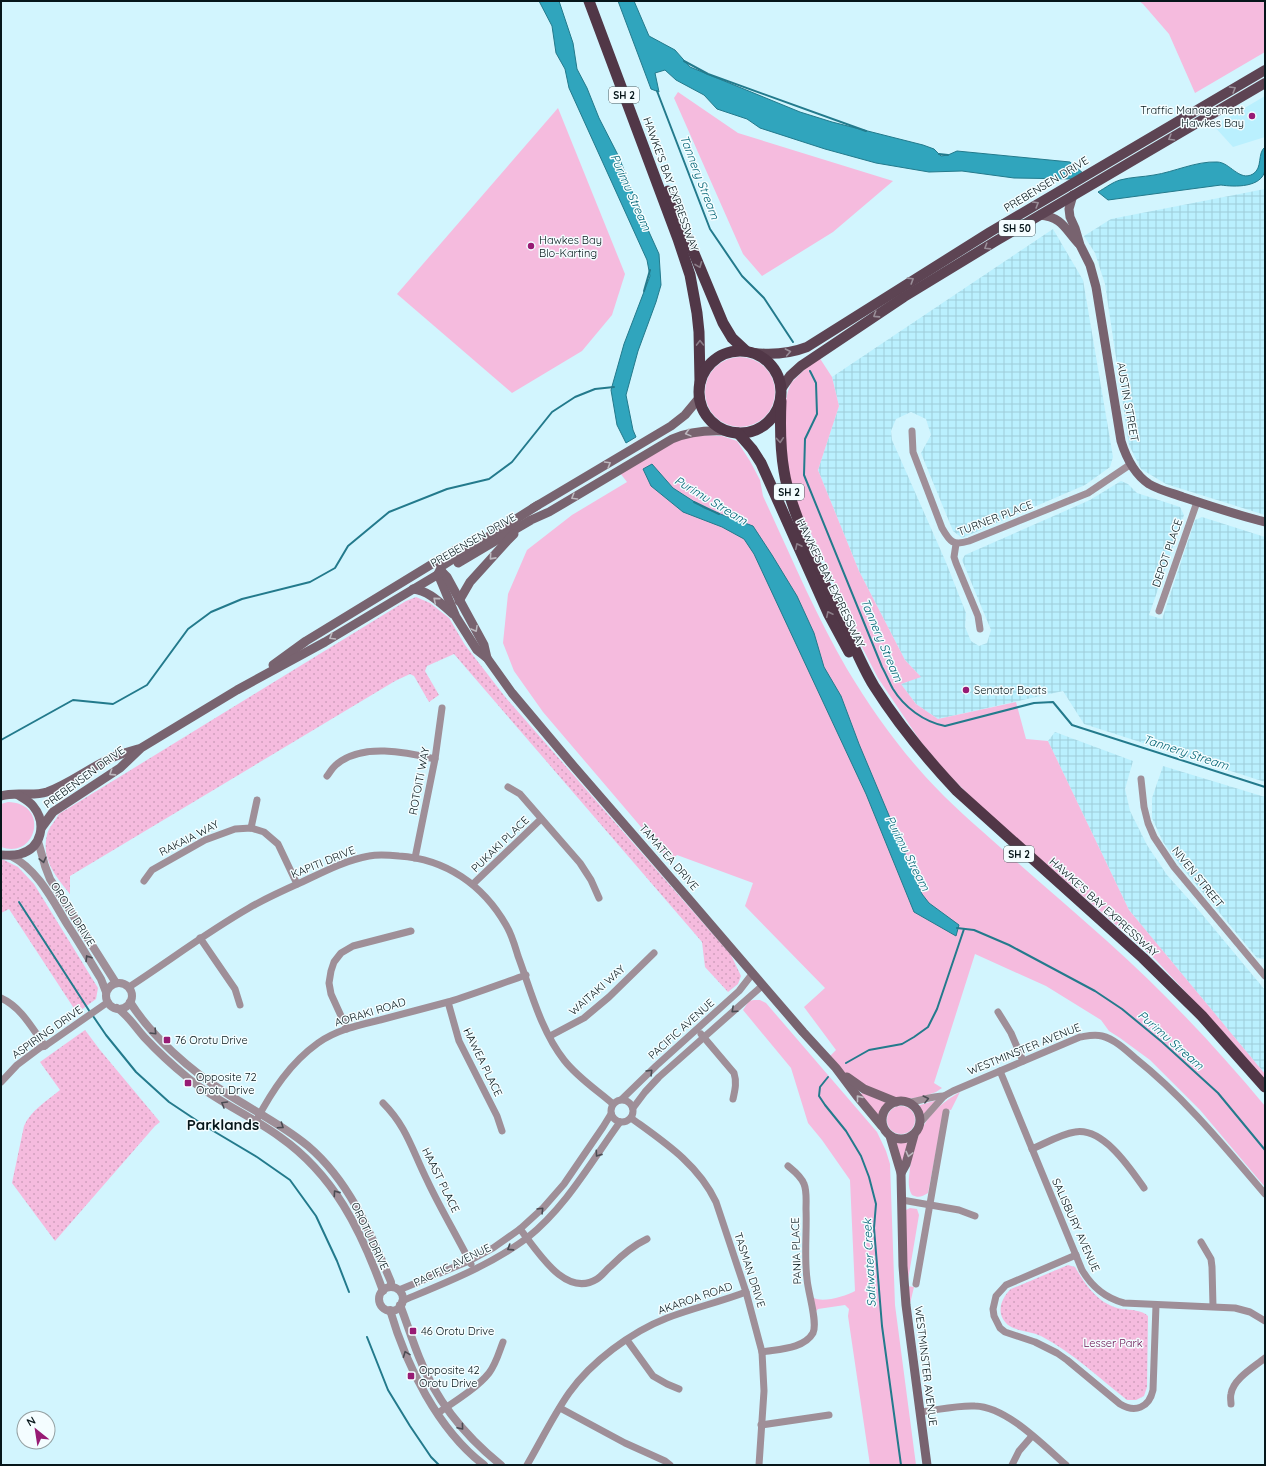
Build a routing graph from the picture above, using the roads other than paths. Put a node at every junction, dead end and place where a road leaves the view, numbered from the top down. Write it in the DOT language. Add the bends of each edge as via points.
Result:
graph roads {
  1 [pos="589,1"];
  2 [pos="596,1"];
  3 [pos="1265,70"];
  4 [pos="1265,83"];
  5 [pos="1073,195"];
  6 [pos="1040,215"];
  7 [pos="1080,245"];
  8 [pos="750,352"];
  9 [pos="700,382"];
  10 [pos="781,389"];
  11 [pos="700,397"];
  12 [pos="780,401"];
  13 [pos="912,430"];
  14 [pos="726,431"];
  15 [pos="738,433"];
  16 [pos="1131,464"];
  17 [pos="1197,502"];
  18 [pos="538,506"];
  19 [pos="531,520"];
  20 [pos="1265,522"];
  21 [pos="956,544"];
  22 [pos="440,573"];
  23 [pos="413,589"];
  24 [pos="460,601"];
  25 [pos="1159,611"];
  26 [pos="456,617"];
  27 [pos="980,629"];
  28 [pos="306,641"];
  29 [pos="487,658"];
  30 [pos="237,690"];
  31 [pos="442,708"];
  32 [pos="141,748"];
  33 [pos="435,759"];
  34 [pos="327,776"];
  35 [pos="1140,779"];
  36 [pos="508,786"];
  37 [pos="18,795"];
  38 [pos="1,796"];
  39 [pos="257,800"];
  40 [pos="541,819"];
  41 [pos="42,827"];
  42 [pos="251,828"];
  43 [pos="38,841"];
  44 [pos="4,855"];
  45 [pos="415,858"];
  46 [pos="144,881"];
  47 [pos="297,884"];
  48 [pos="473,884"];
  49 [pos="598,898"];
  50 [pos="411,931"];
  51 [pos="200,938"];
  52 [pos="654,953"];
  53 [pos="1264,973"];
  54 [pos="753,974"];
  55 [pos="526,976"];
  56 [pos="116,983"];
  57 [pos="763,985"];
  58 [pos="129,987"];
  59 [pos="106,992"];
  60 [pos="1,998"];
  61 [pos="108,1002"];
  62 [pos="130,1002"];
  63 [pos="448,1002"];
  64 [pos="240,1005"];
  65 [pos="117,1008"];
  66 [pos="998,1012"];
  67 [pos="346,1029"];
  68 [pos="697,1030"];
  69 [pos="550,1036"];
  70 [pos="703,1037"];
  71 [pos="45,1046"];
  72 [pos="1023,1061"];
  73 [pos="836,1068"];
  74 [pos="1000,1071"];
  75 [pos="1,1082"];
  76 [pos="1265,1087"];
  77 [pos="944,1096"];
  78 [pos="1265,1096"];
  79 [pos="622,1099"];
  80 [pos="733,1099"];
  81 [pos="896,1102"];
  82 [pos="382,1103"];
  83 [pos="907,1103"];
  84 [pos="613,1104"];
  85 [pos="633,1108"];
  86 [pos="946,1112"];
  87 [pos="260,1113"];
  88 [pos="611,1114"];
  89 [pos="631,1118"];
  90 [pos="256,1121"];
  91 [pos="620,1122"];
  92 [pos="920,1123"];
  93 [pos="882,1126"];
  94 [pos="502,1131"];
  95 [pos="914,1135"];
  96 [pos="890,1136"];
  97 [pos="1032,1149"];
  98 [pos="788,1166"];
  99 [pos="902,1173"];
  100 [pos="1144,1188"];
  101 [pos="1265,1194"];
  102 [pos="902,1200"];
  103 [pos="930,1205"];
  104 [pos="975,1216"];
  105 [pos="520,1229"];
  106 [pos="527,1237"];
  107 [pos="647,1239"];
  108 [pos="1202,1242"];
  109 [pos="1076,1255"];
  110 [pos="469,1261"];
  111 [pos="474,1270"];
  112 [pos="916,1284"];
  113 [pos="395,1289"];
  114 [pos="382,1290"];
  115 [pos="746,1292"];
  116 [pos="401,1303"];
  117 [pos="1156,1305"];
  118 [pos="1213,1306"];
  119 [pos="390,1310"];
  120 [pos="1265,1321"];
  121 [pos="627,1340"];
  122 [pos="503,1342"];
  123 [pos="762,1352"];
  124 [pos="1265,1358"];
  125 [pos="679,1389"];
  126 [pos="1231,1404"];
  127 [pos="446,1408"];
  128 [pos="560,1408"];
  129 [pos="920,1412"];
  130 [pos="438,1413"];
  131 [pos="829,1415"];
  132 [pos="762,1425"];
  133 [pos="1032,1436"];
  134 [pos="484,1465"];
  135 [pos="501,1465"];
  136 [pos="527,1465"];
  137 [pos="670,1465"];
  138 [pos="759,1465"];
  139 [pos="927,1465"];
  140 [pos="1012,1465"];
  141 [pos="1066,1465"];
  9 -- 1 [label="highway, HAWKE'S BAY EXPRESSWAY / SH 2, one-way" via="700,332 690,275"];
  2 -- 8 [label="highway, HAWKE'S BAY EXPRESSWAY / SH 2, one-way" via="648,142 714,305 732,338"];
  8 -- 3 [label="main road, PREBENSEN DRIVE / SH 50, one-way" via="778,354 807,347 996,228"];
  4 -- 5 [label="main road, SH 50, one-way"];
  5 -- 6 [label="main road, SH 50"];
  5 -- 7 [label="main road, AUSTIN STREET" via="1069,212"];
  6 -- 7 [label="main road, AUSTIN STREET" via="1054,217"];
  6 -- 10 [label="main road, SH 50, one-way" via="904,297 829,346 801,366"];
  7 -- 16 [label="main road, AUSTIN STREET" via="1090,265 1096,287 1121,441"];
  8 -- 9 [label="highway, SH 50" via="733,351 717,358 707,368"];
  8 -- 10 [label="highway, SH 2" via="765,359 775,369"];
  9 -- 11 [label="highway, SH 2"];
  10 -- 12 [label="highway, SH 2"];
  11 -- 14 [label="highway, SH 2" via="706,414"];
  18 -- 11 [label="main road, PREBENSEN DRIVE, one-way" via="671,426 685,415"];
  12 -- 15 [label="highway" via="776,411 765,424 754,430"];
  12 -- 76 [label="highway, HAWKE'S BAY EXPRESSWAY / SH 2, one-way" via="782,460 795,510 821,577 859,657 895,716 933,766 957,791 1143,958 1202,1016"];
  13 -- 21 [label="street, TURNER PLACE" via="913,452 939,522 947,537"];
  14 -- 15 [label="highway, SH 2"];
  14 -- 19 [label="main road, PREBENSEN DRIVE, one-way" via="697,431 672,439 549,512"];
  78 -- 15 [label="highway, HAWKE'S BAY EXPRESSWAY / SH 2, one-way" via="1176,998 1121,945 963,804 908,746 848,651 829,615 761,463"];
  16 -- 17 [label="main road, AUSTIN STREET" via="1148,483"];
  16 -- 21 [label="street, TURNER PLACE" via="1088,493 970,541"];
  17 -- 20 [label="main road, AUSTIN STREET"];
  17 -- 25 [label="street, DEPOT PLACE"];
  18 -- 22 [label="main road" via="442,566"];
  18 -- 28 [label="main road, PREBENSEN DRIVE" via="495,527"];
  19 -- 22 [label="main road, PREBENSEN DRIVE"];
  19 -- 24 [label="main road, one-way" via="489,560 470,582"];
  21 -- 27 [label="street" via="954,557 978,616"];
  22 -- 23 [label="main road, PREBENSEN DRIVE"];
  22 -- 24 [label="main road, TAMATEA DRIVE" via="447,577"];
  22 -- 26 [label="main road, TAMATEA DRIVE"];
  22 -- 28 [label="main road" via="430,573"];
  26 -- 23 [label="main road, one-way" via="432,596"];
  23 -- 30 [label="main road, PREBENSEN DRIVE, one-way" via="325,642"];
  24 -- 29 [label="main road, TAMATEA DRIVE, one-way" via="484,646"];
  26 -- 29 [label="main road, TAMATEA DRIVE" via="477,650"];
  28 -- 30 [label="main road, PREBENSEN DRIVE"];
  29 -- 54 [label="main road, TAMATEA DRIVE" via="512,693 570,762"];
  30 -- 32 [label="main road, PREBENSEN DRIVE"];
  31 -- 33 [label="street, ROTOITI WAY"];
  32 -- 37 [label="main road, PREBENSEN DRIVE" via="110,758 46,792"];
  32 -- 41 [label="main road, PREBENSEN DRIVE, one-way" via="120,768 53,812"];
  33 -- 34 [label="street" via="392,750 372,751 347,757 336,764"];
  33 -- 45 [label="street, ROTOITI WAY"];
  35 -- 53 [label="street, NIVEN STREET" via="1148,823 1157,842 1174,867"];
  36 -- 40 [label="street, PUKAKI PLACE" via="520,794"];
  37 -- 38 [label="main road, PREBENSEN DRIVE"];
  37 -- 41 [label="main road" via="34,807"];
  39 -- 42 [label="street"];
  40 -- 48 [label="street, PUKAKI PLACE"];
  40 -- 49 [label="street, PUKAKI PLACE" via="585,871"];
  41 -- 43 [label="main road"];
  42 -- 46 [label="street, RAKAIA WAY" via="235,829 205,840 152,870"];
  42 -- 47 [label="street" via="264,832 278,844"];
  43 -- 44 [label="main road" via="27,852"];
  43 -- 56 [label="street, OROTU DRIVE, one-way" via="50,879"];
  59 -- 44 [label="street, OROTU DRIVE, one-way" via="101,979 50,895 19,860"];
  45 -- 47 [label="street, KAPITI DRIVE" via="369,856"];
  45 -- 48 [label="street, KAPITI DRIVE" via="444,866"];
  47 -- 51 [label="street, KAPITI DRIVE" via="254,905"];
  48 -- 55 [label="street, KAPITI DRIVE" via="508,927"];
  50 -- 67 [label="street" via="353,946 341,953 334,962 329,983"];
  51 -- 58 [label="street, KAPITI DRIVE"];
  51 -- 64 [label="street" via="235,988"];
  52 -- 69 [label="street, WAITAKI WAY" via="584,1018"];
  54 -- 57 [label="main road, TAMATEA DRIVE"];
  54 -- 68 [label="street, PACIFIC AVENUE" via="739,991"];
  55 -- 63 [label="street, AORAKI ROAD"];
  55 -- 69 [label="street, KAPITI DRIVE" via="538,1012"];
  56 -- 58 [label="street"];
  56 -- 59 [label="street"];
  57 -- 70 [label="street, PACIFIC AVENUE, one-way"];
  57 -- 73 [label="main road, TAMATEA DRIVE"];
  58 -- 62 [label="street" via="132,994"];
  59 -- 61 [label="street"];
  60 -- 71 [label="street" via="18,1010"];
  61 -- 65 [label="street"];
  61 -- 71 [label="street, ASPIRING DRIVE"];
  62 -- 65 [label="street" via="124,1007"];
  62 -- 87 [label="street, OROTU DRIVE, one-way" via="148,1026 188,1064 226,1093"];
  63 -- 67 [label="street, AORAKI ROAD"];
  63 -- 94 [label="street, HAWEA PLACE" via="458,1041 497,1116"];
  90 -- 65 [label="street, OROTU DRIVE, one-way" via="211,1096 188,1078 156,1049 124,1012"];
  66 -- 72 [label="street"];
  67 -- 87 [label="street, AORAKI ROAD" via="324,1039 295,1062"];
  68 -- 70 [label="street"];
  79 -- 68 [label="street, PACIFIC AVENUE, one-way"];
  69 -- 84 [label="street, KAPITI DRIVE" via="574,1072"];
  70 -- 80 [label="street" via="734,1073 736,1087"];
  70 -- 85 [label="street, PACIFIC AVENUE" via="659,1077"];
  71 -- 75 [label="street, ASPIRING DRIVE" via="17,1065"];
  72 -- 74 [label="street, WESTMINSTER AVENUE"];
  72 -- 101 [label="street, WESTMINSTER AVENUE" via="1080,1037 1096,1035 1109,1039 1151,1070 1182,1100"];
  73 -- 81 [label="main road, TAMATEA DRIVE" via="864,1090"];
  93 -- 73 [label="main road, TAMATEA DRIVE, one-way"];
  74 -- 77 [label="street, WESTMINSTER AVENUE"];
  74 -- 97 [label="street, SALISBURY AVENUE"];
  83 -- 77 [label="street, WESTMINSTER AVENUE, one-way"];
  77 -- 92 [label="street, WESTMINSTER AVENUE"];
  79 -- 84 [label="street"];
  79 -- 85 [label="street" via="629,1102"];
  81 -- 83 [label="main road"];
  81 -- 93 [label="main road" via="884,1112"];
  82 -- 110 [label="street, HAAST PLACE" via="402,1126 426,1179"];
  83 -- 92 [label="main road" via="918,1112"];
  84 -- 88 [label="street"];
  85 -- 89 [label="street"];
  86 -- 103 [label="street"];
  87 -- 90 [label="street, AORAKI ROAD"];
  87 -- 113 [label="street, OROTU DRIVE, one-way" via="309,1147 337,1176 359,1209"];
  88 -- 91 [label="street"];
  105 -- 88 [label="street, PACIFIC AVENUE, one-way" via="564,1184"];
  89 -- 91 [label="street"];
  89 -- 115 [label="street, TASMAN DRIVE" via="693,1167 710,1189"];
  114 -- 90 [label="street, OROTU DRIVE, one-way" via="353,1221 332,1188 295,1149"];
  91 -- 106 [label="street, PACIFIC AVENUE, one-way" via="564,1200"];
  92 -- 95 [label="main road"];
  93 -- 96 [label="main road"];
  95 -- 96 [label="main road" via="902,1139"];
  95 -- 99 [label="main road, WESTMINSTER AVENUE, one-way"];
  96 -- 99 [label="main road, WESTMINSTER AVENUE"];
  97 -- 100 [label="street" via="1076,1132 1094,1134 1130,1169"];
  97 -- 109 [label="street, SALISBURY AVENUE"];
  98 -- 123 [label="street, PANIA PLACE" via="797,1173 804,1185 806,1278 814,1328 805,1342"];
  99 -- 102 [label="main road, WESTMINSTER AVENUE"];
  102 -- 103 [label="street"];
  102 -- 129 [label="main road, WESTMINSTER AVENUE" via="905,1292"];
  103 -- 104 [label="street" via="959,1210"];
  103 -- 112 [label="street"];
  105 -- 106 [label="street"];
  105 -- 110 [label="street, PACIFIC AVENUE"];
  106 -- 107 [label="street" via="552,1269 565,1280 577,1283 597,1279 630,1248"];
  106 -- 111 [label="street, PACIFIC AVENUE, one-way"];
  108 -- 118 [label="street" via="1211,1259"];
  109 -- 117 [label="street, SALISBURY AVENUE" via="1088,1279 1108,1297 1124,1303"];
  109 -- 117 [label="street" via="1006,1285 996,1296 994,1316 1005,1332 1041,1344 1057,1353 1120,1404 1129,1408 1143,1406 1152,1396"];
  110 -- 111 [label="street, HAAST PLACE"];
  110 -- 113 [label="street, PACIFIC AVENUE"];
  111 -- 116 [label="street, PACIFIC AVENUE"];
  113 -- 114 [label="street"];
  113 -- 116 [label="street" via="403,1297"];
  114 -- 119 [label="street" via="380,1303"];
  115 -- 121 [label="street, AKAROA ROAD" via="667,1318"];
  115 -- 123 [label="street, TASMAN DRIVE"];
  116 -- 119 [label="street" via="398,1308"];
  116 -- 127 [label="street" via="419,1358"];
  117 -- 118 [label="street, SALISBURY AVENUE"];
  118 -- 120 [label="street, SALISBURY AVENUE" via="1243,1310"];
  130 -- 119 [label="street, one-way" via="423,1390 407,1356"];
  121 -- 125 [label="street" via="653,1376"];
  121 -- 128 [label="street, AKAROA ROAD" via="590,1369 569,1393"];
  122 -- 127 [label="street" via="489,1373"];
  123 -- 132 [label="street, TASMAN DRIVE"];
  124 -- 126 [label="street" via="1234,1387"];
  127 -- 130 [label="street"];
  127 -- 135 [label="street, one-way" via="472,1440"];
  128 -- 136 [label="street, AKAROA ROAD"];
  128 -- 137 [label="street" via="625,1443 665,1460"];
  129 -- 133 [label="street" via="968,1406 984,1407 1009,1418"];
  129 -- 139 [label="main road, WESTMINSTER AVENUE"];
  130 -- 134 [label="street" via="464,1446"];
  131 -- 132 [label="street"];
  132 -- 138 [label="street, TASMAN DRIVE"];
  133 -- 140 [label="street" via="1019,1451"];
  133 -- 141 [label="street"];
}
